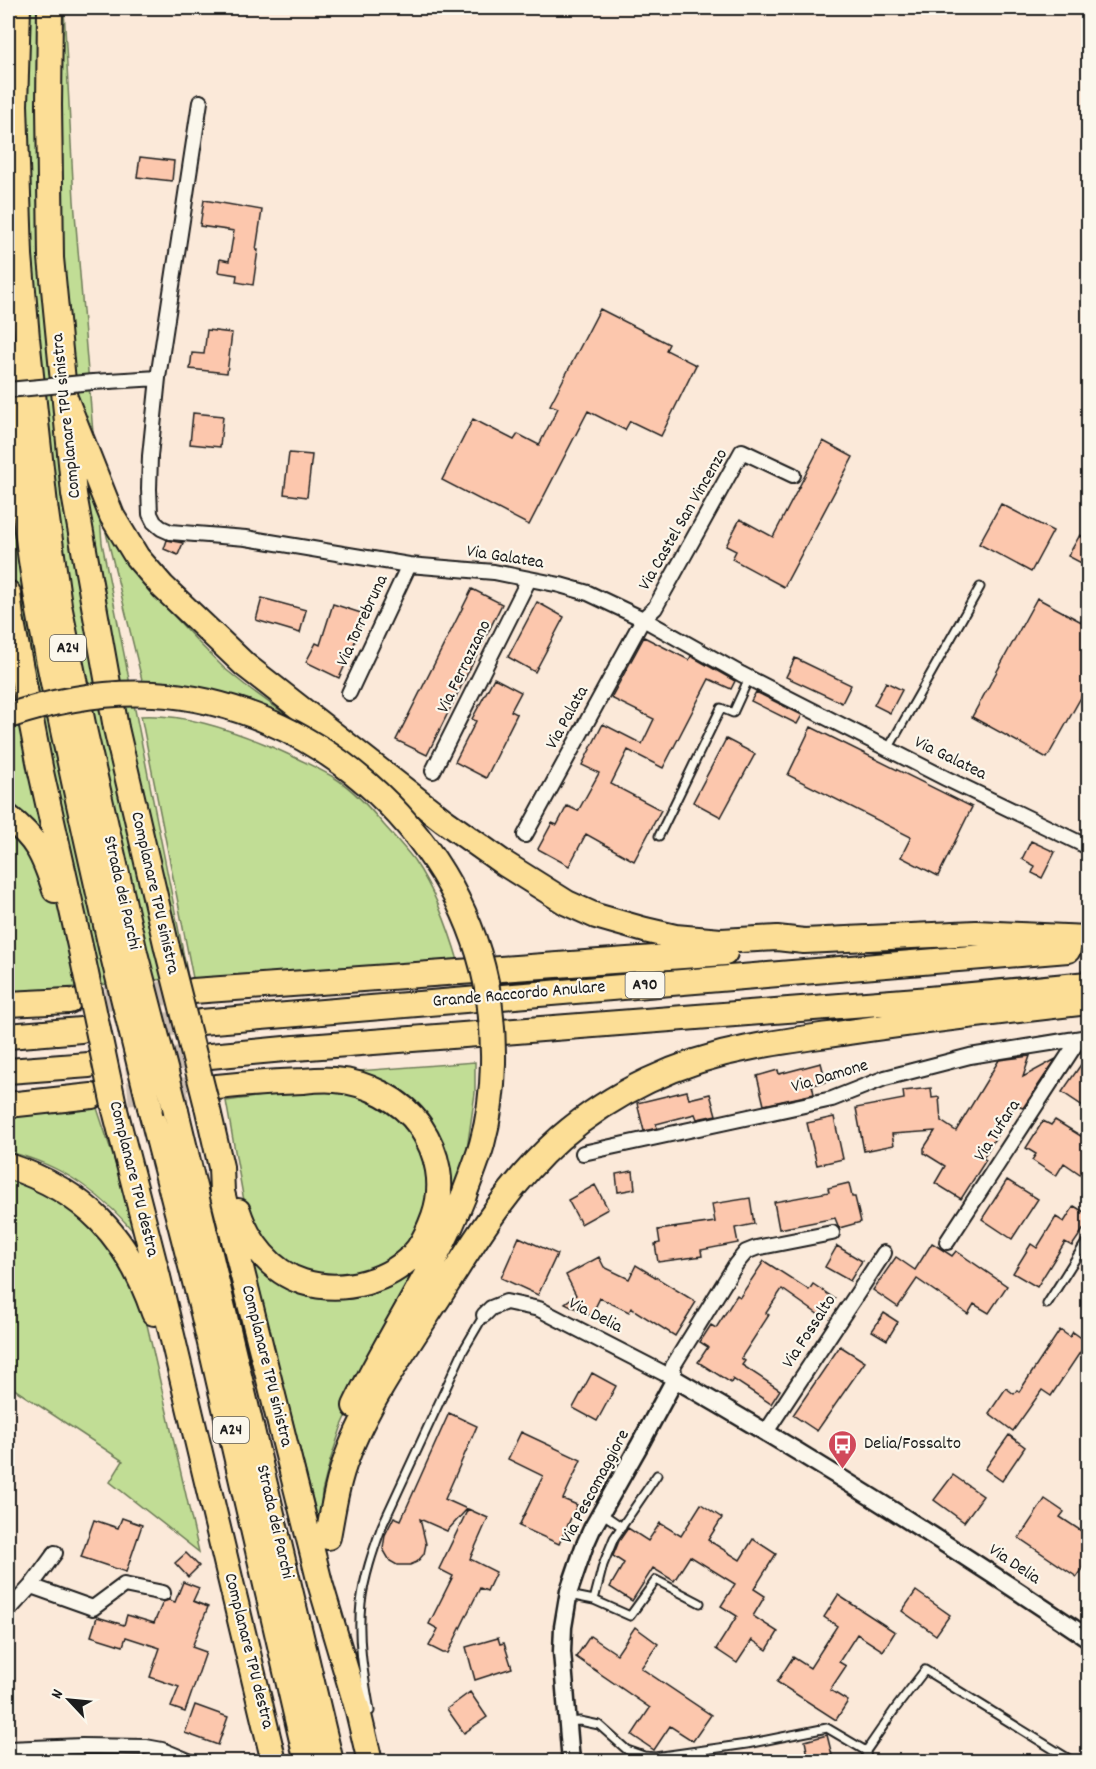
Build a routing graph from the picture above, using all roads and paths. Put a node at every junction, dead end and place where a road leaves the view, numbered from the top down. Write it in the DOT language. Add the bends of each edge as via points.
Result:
graph roads {
  1 [pos="18,8"];
  2 [pos="50,8"];
  3 [pos="200,102"];
  4 [pos="8,350"];
  5 [pos="158,378"];
  6 [pos="8,390"];
  7 [pos="65,398"];
  8 [pos="794,475"];
  9 [pos="409,565"];
  10 [pos="529,579"];
  11 [pos="980,587"];
  12 [pos="8,593"];
  13 [pos="643,620"];
  14 [pos="749,678"];
  15 [pos="349,693"];
  16 [pos="8,716"];
  17 [pos="888,748"];
  18 [pos="433,771"];
  19 [pos="8,817"];
  20 [pos="525,835"];
  21 [pos="659,836"];
  22 [pos="1089,847"];
  23 [pos="1089,938"];
  24 [pos="804,941"];
  25 [pos="80,944"];
  26 [pos="1089,948"];
  27 [pos="123,953"];
  28 [pos="1089,984"];
  29 [pos="193,991"];
  30 [pos="69,1001"];
  31 [pos="1089,1002"];
  32 [pos="8,1004"];
  33 [pos="201,1022"];
  34 [pos="81,1030"];
  35 [pos="8,1036"];
  36 [pos="1085,1040"];
  37 [pos="210,1056"];
  38 [pos="89,1065"];
  39 [pos="8,1071"];
  40 [pos="92,1096"];
  41 [pos="212,1096"];
  42 [pos="8,1105"];
  43 [pos="583,1153"];
  44 [pos="8,1166"];
  45 [pos="221,1167"];
  46 [pos="832,1233"];
  47 [pos="1089,1239"];
  48 [pos="947,1242"];
  49 [pos="884,1253"];
  50 [pos="1047,1304"];
  51 [pos="484,1315"];
  52 [pos="675,1379"];
  53 [pos="192,1422"];
  54 [pos="766,1432"];
  55 [pos="657,1474"];
  56 [pos="600,1512"];
  57 [pos="622,1527"];
  58 [pos="328,1537"];
  59 [pos="55,1553"];
  60 [pos="31,1586"];
  61 [pos="164,1593"];
  62 [pos="568,1595"];
  63 [pos="594,1600"];
  64 [pos="700,1603"];
  65 [pos="8,1611"];
  66 [pos="1089,1638"];
  67 [pos="365,1716"];
  68 [pos="567,1722"];
  69 [pos="148,1747"];
  70 [pos="866,1751"];
  71 [pos="17,1753"];
  72 [pos="369,1756"];
  73 [pos="306,1757"];
  74 [pos="331,1757"];
  75 [pos="274,1760"];
  76 [pos="168,1761"];
  77 [pos="191,1761"];
  78 [pos="571,1761"];
  79 [pos="867,1761"];
  80 [pos="1074,1761"];
  1 -- 27 [label="highway, Strada dei Parchi / A24" via="15,105 20,255 45,504 59,605"];
  2 -- 7 [label="highway, Complanare TPU sinistra" via="51,258"];
  3 -- 5 [label="street, Via Galatea"];
  4 -- 27 [label="highway, Strada dei Parchi / A24" via="21,488 39,609 62,726"];
  5 -- 6 [label="street, bridge"];
  5 -- 9 [label="street, Via Galatea" via="149,489 150,514 161,528"];
  7 -- 24 [label="highway" via="112,516 137,557 163,588 245,664 443,820 567,903 596,916 675,937"];
  7 -- 41 [label="highway, Complanare TPU sinistra, bridge" via="74,494 116,728 167,948"];
  8 -- 13 [label="street, Via Castel San Vincenzo" via="742,451 655,608"];
  9 -- 10 [label="street, Via Galatea"];
  9 -- 15 [label="street, Via Torrebruna"];
  10 -- 13 [label="street, Via Galatea" via="588,593"];
  10 -- 18 [label="street, Via Ferrazzano"];
  11 -- 17 [label="lane"];
  12 -- 25 [label="highway, Complanare TPU destra" via="41,772"];
  13 -- 14 [label="street, Via Galatea"];
  13 -- 20 [label="street, Via Palata"];
  14 -- 17 [label="street, Via Galatea"];
  14 -- 21 [label="lane" via="733,713 721,708"];
  16 -- 58 [label="highway, bridge" via="61,700 155,694 208,702 260,717 299,736 378,793 427,849 473,937 486,985 492,1041 491,1086 482,1143 464,1195 435,1258 368,1379 345,1431 329,1486"];
  17 -- 22 [label="street, Via Galatea"];
  19 -- 25 [label="highway" via="38,846 62,914"];
  23 -- 24 [label="highway" via="976,933"];
  24 -- 29 [label="highway" via="778,950"];
  25 -- 53 [label="highway, Complanare TPU destra, bridge" via="115,1110"];
  26 -- 33 [label="highway, Grande Raccordo Anulare / A90"];
  27 -- 73 [label="highway, Strada dei Parchi / A24, bridge" via="150,1107 208,1335"];
  27 -- 74 [label="highway, Strada dei Parchi / A24, bridge" via="176,1111"];
  28 -- 37 [label="highway, Grande Raccordo Anulare / A90"];
  30 -- 32 [label="highway"];
  31 -- 58 [label="highway" via="747,1048 655,1077 597,1109 559,1138 523,1177 475,1241 405,1349 348,1453"];
  34 -- 35 [label="highway"];
  36 -- 43 [label="street, Via Damone" via="970,1056 885,1078 832,1099"];
  36 -- 48 [label="street, Via Tufara"];
  38 -- 39 [label="highway"];
  40 -- 42 [label="highway"];
  41 -- 45 [label="highway, Complanare TPU sinistra"];
  41 -- 45 [label="highway" via="334,1079 378,1092 414,1117 428,1137 438,1164 438,1206 418,1249 394,1269 366,1282 323,1286 302,1282 267,1260 244,1224"];
  44 -- 53 [label="highway" via="63,1192 90,1209 110,1229 141,1279 173,1387"];
  45 -- 67 [label="highway, Complanare TPU sinistra" via="222,1192 320,1583"];
  46 -- 52 [label="street" via="756,1248 743,1255 673,1366"];
  47 -- 50 [label="lane"];
  49 -- 54 [label="street, Via Fossalto"];
  51 -- 52 [label="street, Via Delia" via="506,1302 539,1310"];
  51 -- 67 [label="lane, Via Delia" via="463,1351 373,1552 361,1604"];
  52 -- 54 [label="street, Via Delia"];
  52 -- 56 [label="street, Via Pescomaggiore"];
  53 -- 75 [label="highway, Complanare TPU destra"];
  54 -- 66 [label="street, Via Delia"];
  55 -- 57 [label="lane"];
  56 -- 57 [label="lane"];
  56 -- 62 [label="street, Via Pescomaggiore"];
  57 -- 63 [label="lane" via="603,1565"];
  58 -- 67 [label="highway" via="333,1579"];
  59 -- 60 [label="street"];
  60 -- 61 [label="street" via="93,1608 124,1585"];
  60 -- 65 [label="street"];
  62 -- 63 [label="lane"];
  62 -- 68 [label="street, Via Pescomaggiore" via="562,1639"];
  63 -- 64 [label="lane" via="630,1616 656,1580"];
  67 -- 72 [label="highway, Complanare TPU sinistra"];
  68 -- 70 [label="lane" via="599,1725 627,1750 644,1756 667,1757 828,1728"];
  68 -- 78 [label="street, Via Pescomaggiore"];
  69 -- 71 [label="street" via="82,1746"];
  69 -- 76 [label="lane"];
  69 -- 77 [label="street"];
  70 -- 79 [label="lane"];
  70 -- 80 [label="lane" via="925,1670"];
}
